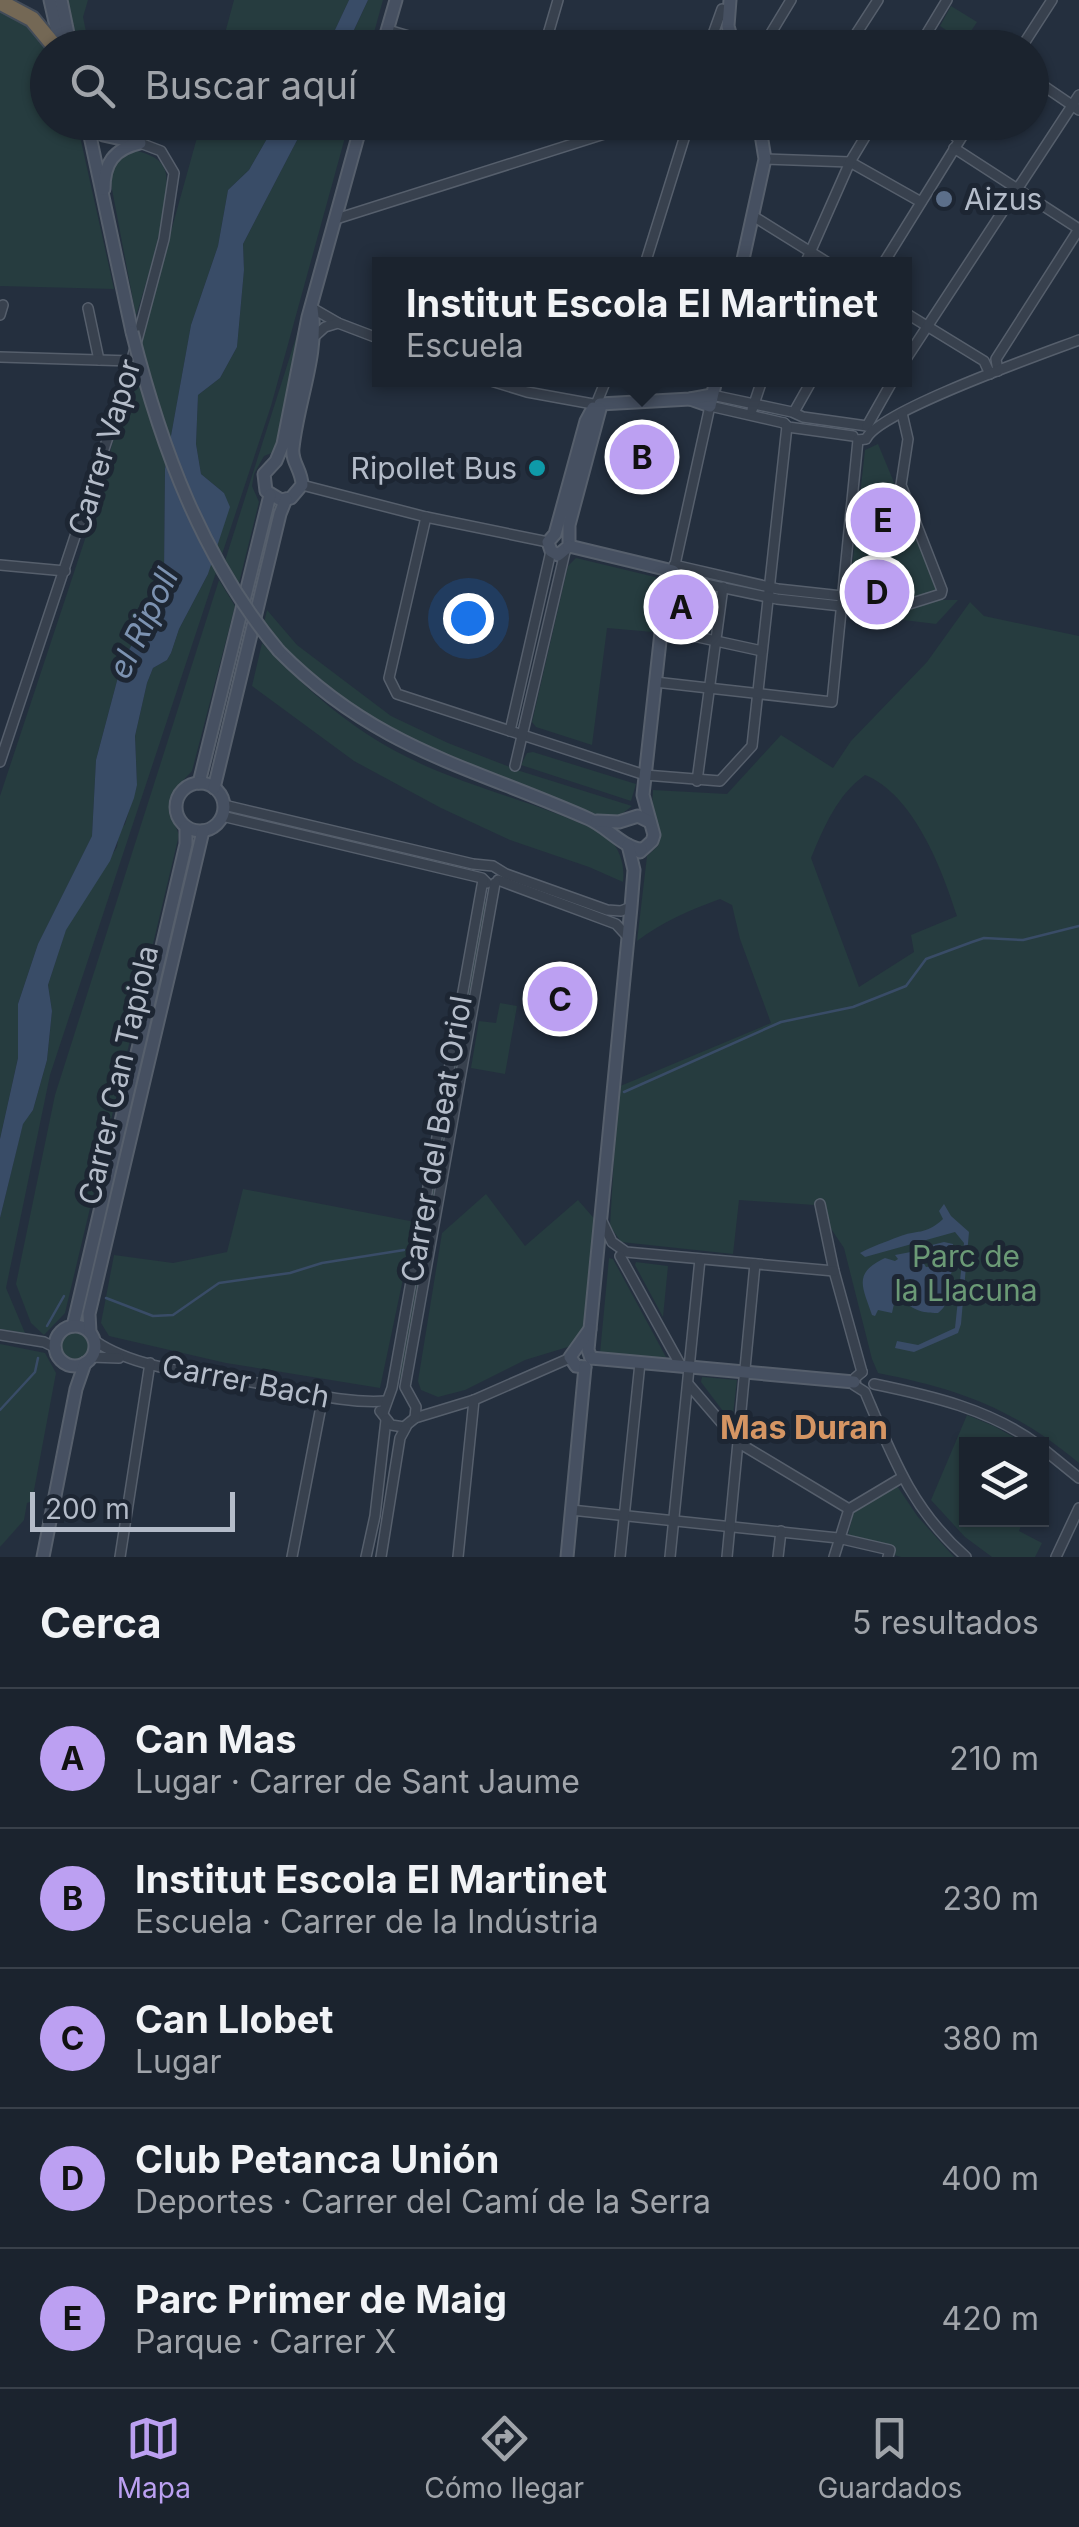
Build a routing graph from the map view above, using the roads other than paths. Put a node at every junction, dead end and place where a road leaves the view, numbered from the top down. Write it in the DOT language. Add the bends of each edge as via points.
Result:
graph roads {
  1 [pos="50,0"];
  2 [pos="61,0"];
  3 [pos="396,0"];
  4 [pos="558,0"];
  5 [pos="790,0"];
  6 [pos="878,0"];
  7 [pos="946,0"];
  8 [pos="1052,0"];
  9 [pos="725,3"];
  10 [pos="4,4"];
  11 [pos="44,30"];
  12 [pos="55,30"];
  13 [pos="67,30"];
  14 [pos="388,30"];
  15 [pos="549,30"];
  16 [pos="715,30"];
  17 [pos="728,30"];
  18 [pos="772,30"];
  19 [pos="859,30"];
  20 [pos="928,30"];
  21 [pos="1033,30"];
  22 [pos="1049,90"];
  23 [pos="1079,95"];
  24 [pos="1076,108"];
  25 [pos="89,140"];
  26 [pos="124,140"];
  27 [pos="357,140"];
  28 [pos="585,140"];
  29 [pos="683,140"];
  30 [pos="762,140"];
  31 [pos="863,140"];
  32 [pos="955,140"];
  33 [pos="960,140"];
  34 [pos="140,143"];
  35 [pos="957,144"];
  36 [pos="765,159"];
  37 [pos="850,162"];
  38 [pos="1018,190"];
  39 [pos="922,202"];
  40 [pos="753,216"];
  41 [pos="105,217"];
  42 [pos="336,219"];
  43 [pos="1079,229"];
  44 [pos="810,251"];
  45 [pos="647,257"];
  46 [pos="744,257"];
  47 [pos="808,257"];
  48 [pos="819,257"];
  49 [pos="887,257"];
  50 [pos="88,308"];
  51 [pos="312,308"];
  52 [pos="912,317"];
  53 [pos="338,324"];
  54 [pos="928,327"];
  55 [pos="315,336"];
  56 [pos="372,336"];
  57 [pos="1079,340"];
  58 [pos="912,350"];
  59 [pos="0,357"];
  60 [pos="99,360"];
  61 [pos="131,361"];
  62 [pos="994,373"];
  63 [pos="511,387"];
  64 [pos="604,387"];
  65 [pos="714,387"];
  66 [pos="760,387"];
  67 [pos="808,387"];
  68 [pos="889,387"];
  69 [pos="711,400"];
  70 [pos="597,406"];
  71 [pos="752,410"];
  72 [pos="902,414"];
  73 [pos="790,419"];
  74 [pos="865,427"];
  75 [pos="856,438"];
  76 [pos="276,461"];
  77 [pos="295,464"];
  78 [pos="302,485"];
  79 [pos="270,496"];
  80 [pos="286,500"];
  81 [pos="426,517"];
  82 [pos="551,542"];
  83 [pos="567,546"];
  84 [pos="0,565"];
  85 [pos="673,571"];
  86 [pos="64,572"];
  87 [pos="723,587"];
  88 [pos="769,592"];
  89 [pos="841,602"];
  90 [pos="662,629"];
  91 [pos="714,641"];
  92 [pos="762,651"];
  93 [pos="655,682"];
  94 [pos="707,688"];
  95 [pos="758,693"];
  96 [pos="510,731"];
  97 [pos="522,735"];
  98 [pos="0,762"];
  99 [pos="514,766"];
  100 [pos="645,775"];
  101 [pos="696,781"];
  102 [pos="199,784"];
  103 [pos="214,788"];
  104 [pos="643,795"];
  105 [pos="223,810"];
  106 [pos="629,818"];
  107 [pos="594,821"];
  108 [pos="650,822"];
  109 [pos="186,827"];
  110 [pos="204,831"];
  111 [pos="625,842"];
  112 [pos="642,849"];
  113 [pos="634,870"];
  114 [pos="490,876"];
  115 [pos="631,906"];
  116 [pos="629,938"];
  117 [pos="820,1204"];
  118 [pos="602,1221"];
  119 [pos="623,1254"];
  120 [pos="598,1256"];
  121 [pos="700,1259"];
  122 [pos="755,1264"];
  123 [pos="834,1270"];
  124 [pos="73,1326"];
  125 [pos="0,1335"];
  126 [pos="92,1336"];
  127 [pos="52,1342"];
  128 [pos="582,1356"];
  129 [pos="127,1358"];
  130 [pos="88,1360"];
  131 [pos="640,1362"];
  132 [pos="150,1363"];
  133 [pos="70,1365"];
  134 [pos="686,1366"];
  135 [pos="745,1372"];
  136 [pos="858,1377"];
  137 [pos="874,1384"];
  138 [pos="689,1385"];
  139 [pos="76,1390"];
  140 [pos="864,1392"];
  141 [pos="323,1396"];
  142 [pos="387,1400"];
  143 [pos="412,1400"];
  144 [pos="474,1400"];
  145 [pos="364,1403"];
  146 [pos="446,1408"];
  147 [pos="384,1417"];
  148 [pos="415,1418"];
  149 [pos="406,1426"];
  150 [pos="1025,1437"];
  151 [pos="739,1443"];
  152 [pos="1049,1454"];
  153 [pos="901,1478"];
  154 [pos="1079,1478"];
  155 [pos="1079,1508"];
  156 [pos="849,1509"];
  157 [pos="571,1510"];
  158 [pos="624,1516"];
  159 [pos="674,1522"];
  160 [pos="730,1526"];
  161 [pos="781,1531"];
  162 [pos="838,1538"];
  163 [pos="889,1554"];
  164 [pos="43,1557"];
  165 [pos="120,1557"];
  166 [pos="292,1557"];
  167 [pos="366,1557"];
  168 [pos="381,1557"];
  169 [pos="458,1557"];
  170 [pos="567,1557"];
  171 [pos="620,1557"];
  172 [pos="670,1557"];
  173 [pos="727,1557"];
  174 [pos="778,1557"];
  175 [pos="834,1557"];
  176 [pos="966,1557"];
  177 [pos="1056,1557"];
  1 -- 12 [label="street"];
  2 -- 13 [label="street"];
  3 -- 14 [label="street"];
  4 -- 15 [label="street"];
  5 -- 18 [label="street"];
  6 -- 19 [label="street"];
  7 -- 20 [label="street"];
  8 -- 21 [label="street"];
  9 -- 16 [label="street"];
  9 -- 17 [label="street"];
  10 -- 11 [label="highway"];
  22 -- 24 [label="street"];
  23 -- 24 [label="street"];
  24 -- 38 [label="street"];
  25 -- 41 [label="street"];
  26 -- 34 [label="street"];
  27 -- 42 [label="street"];
  28 -- 42 [label="street"];
  29 -- 45 [label="street"];
  30 -- 36 [label="street"];
  31 -- 37 [label="street"];
  32 -- 35 [label="street"];
  33 -- 35 [label="street"];
  34 -- 41 [label="street" via="119,150 108,163"];
  34 -- 61 [label="street, Carrer Vapor" via="165,156 174,186"];
  35 -- 38 [label="street"];
  35 -- 39 [label="street"];
  36 -- 37 [label="street"];
  36 -- 40 [label="street"];
  37 -- 39 [label="street"];
  37 -- 44 [label="street"];
  38 -- 43 [label="street"];
  38 -- 54 [label="street"];
  39 -- 49 [label="street"];
  40 -- 44 [label="street"];
  40 -- 46 [label="street"];
  41 -- 107 [label="street, bridge" via="132,332 193,515 237,596 279,651 337,704 389,736"];
  42 -- 51 [label="street"];
  43 -- 62 [label="street" via="996,359"];
  44 -- 47 [label="street"];
  44 -- 48 [label="street"];
  50 -- 60 [label="street"];
  51 -- 53 [label="street"];
  51 -- 55 [label="street"];
  51 -- 76 [label="street"];
  52 -- 54 [label="street"];
  53 -- 55 [label="street"];
  53 -- 56 [label="street"];
  54 -- 58 [label="street"];
  54 -- 62 [label="street"];
  55 -- 77 [label="street"];
  57 -- 62 [label="street"];
  59 -- 60 [label="street"];
  60 -- 61 [label="street"];
  61 -- 86 [label="street, Carrer Vapor"];
  62 -- 72 [label="street"];
  63 -- 70 [label="street"];
  64 -- 70 [label="street"];
  65 -- 69 [label="street"];
  66 -- 71 [label="street"];
  67 -- 73 [label="street"];
  68 -- 74 [label="street"];
  69 -- 70 [label="street"];
  69 -- 71 [label="street"];
  69 -- 85 [label="street"];
  70 -- 82 [label="street" via="586,421"];
  70 -- 83 [label="street"];
  71 -- 73 [label="street"];
  72 -- 74 [label="street"];
  72 -- 89 [label="street" via="908,439 901,485 942,590 886,611"];
  73 -- 74 [label="street"];
  73 -- 75 [label="street"];
  73 -- 88 [label="street"];
  74 -- 75 [label="street" via="866,439"];
  75 -- 89 [label="street"];
  76 -- 77 [label="street"];
  76 -- 79 [label="street" via="263,480"];
  77 -- 78 [label="street"];
  78 -- 80 [label="street"];
  78 -- 81 [label="street"];
  79 -- 80 [label="street"];
  79 -- 102 [label="street"];
  80 -- 103 [label="street"];
  81 -- 82 [label="street"];
  81 -- 96 [label="street" via="391,687"];
  82 -- 83 [label="street" via="564,535"];
  82 -- 83 [label="street" via="558,555"];
  82 -- 96 [label="street"];
  83 -- 85 [label="street"];
  83 -- 97 [label="street"];
  84 -- 86 [label="street"];
  85 -- 87 [label="street"];
  85 -- 88 [label="street"];
  85 -- 90 [label="street"];
  86 -- 98 [label="street, Carrer Vapor"];
  87 -- 88 [label="street"];
  87 -- 91 [label="street"];
  88 -- 89 [label="street"];
  88 -- 92 [label="street"];
  89 -- 95 [label="street" via="832,702"];
  90 -- 91 [label="street"];
  90 -- 93 [label="street"];
  91 -- 92 [label="street"];
  91 -- 94 [label="street"];
  92 -- 95 [label="street"];
  93 -- 94 [label="street"];
  93 -- 100 [label="street"];
  94 -- 95 [label="street"];
  94 -- 101 [label="street"];
  95 -- 101 [label="street" via="752,746 720,781"];
  96 -- 97 [label="street"];
  97 -- 99 [label="street"];
  97 -- 100 [label="street"];
  100 -- 101 [label="street"];
  100 -- 104 [label="street"];
  102 -- 103 [label="street"];
  102 -- 109 [label="street" via="177,802"];
  103 -- 105 [label="street"];
  104 -- 106 [label="street"];
  104 -- 108 [label="street"];
  105 -- 110 [label="street"];
  105 -- 114 [label="street"];
  106 -- 107 [label="street"];
  106 -- 108 [label="street"];
  106 -- 111 [label="street" via="622,828"];
  107 -- 111 [label="street"];
  108 -- 112 [label="street" via="654,835"];
  109 -- 110 [label="street"];
  109 -- 124 [label="street, Carrer Can Tapiola"];
  110 -- 126 [label="street, Carrer Can Tapiola" via="93,1294"];
  111 -- 112 [label="street"];
  111 -- 113 [label="street"];
  112 -- 113 [label="street"];
  113 -- 115 [label="street"];
  114 -- 115 [label="street" via="607,910"];
  114 -- 116 [label="street" via="616,924"];
  114 -- 142 [label="street, Carrer del Beat Oriol"];
  114 -- 143 [label="street, Carrer del Beat Oriol" via="405,1387"];
  115 -- 116 [label="street"];
  116 -- 118 [label="street"];
  117 -- 123 [label="street"];
  118 -- 119 [label="street"];
  118 -- 120 [label="street"];
  119 -- 120 [label="street" via="608,1250"];
  119 -- 121 [label="street"];
  119 -- 134 [label="street"];
  120 -- 128 [label="street"];
  121 -- 122 [label="street"];
  121 -- 134 [label="street"];
  122 -- 123 [label="street"];
  122 -- 135 [label="street"];
  123 -- 136 [label="street"];
  124 -- 126 [label="street"];
  124 -- 127 [label="street"];
  125 -- 127 [label="street"];
  126 -- 129 [label="street, Carrer Bach"];
  126 -- 130 [label="street"];
  127 -- 133 [label="street"];
  128 -- 131 [label="street"];
  128 -- 144 [label="street"];
  128 -- 157 [label="street"];
  129 -- 130 [label="street, Carrer Bach"];
  129 -- 132 [label="street, Carrer Bach"];
  130 -- 133 [label="street"];
  130 -- 139 [label="street"];
  131 -- 134 [label="street"];
  131 -- 158 [label="street"];
  132 -- 141 [label="street, Carrer Bach"];
  132 -- 165 [label="street"];
  133 -- 139 [label="street"];
  134 -- 135 [label="street"];
  134 -- 138 [label="street"];
  135 -- 136 [label="street"];
  135 -- 151 [label="street"];
  136 -- 137 [label="street" via="871,1374"];
  136 -- 140 [label="street"];
  137 -- 140 [label="street"];
  137 -- 150 [label="street" via="991,1416"];
  138 -- 151 [label="street"];
  138 -- 159 [label="street"];
  139 -- 164 [label="street"];
  140 -- 153 [label="street"];
  141 -- 145 [label="street, Carrer Bach"];
  141 -- 166 [label="street"];
  142 -- 143 [label="street"];
  142 -- 145 [label="street, Carrer Bach"];
  142 -- 147 [label="street, Carrer del Beat Oriol"];
  143 -- 146 [label="street"];
  143 -- 148 [label="street, Carrer del Beat Oriol"];
  144 -- 146 [label="street"];
  144 -- 169 [label="street"];
  145 -- 147 [label="street, Carrer Bach"];
  146 -- 148 [label="street"];
  147 -- 149 [label="street" via="394,1427"];
  147 -- 167 [label="street, Carrer del Beat Oriol"];
  148 -- 149 [label="street"];
  149 -- 168 [label="street"];
  151 -- 156 [label="street"];
  151 -- 160 [label="street"];
  152 -- 154 [label="street"];
  153 -- 156 [label="street"];
  153 -- 176 [label="street" via="928,1519"];
  155 -- 177 [label="street"];
  156 -- 162 [label="street"];
  157 -- 158 [label="street"];
  157 -- 170 [label="street"];
  158 -- 159 [label="street"];
  158 -- 171 [label="street"];
  159 -- 160 [label="street"];
  159 -- 172 [label="street"];
  160 -- 161 [label="street"];
  160 -- 173 [label="street"];
  161 -- 162 [label="street"];
  161 -- 174 [label="street"];
  162 -- 163 [label="street"];
  162 -- 175 [label="street"];
}
